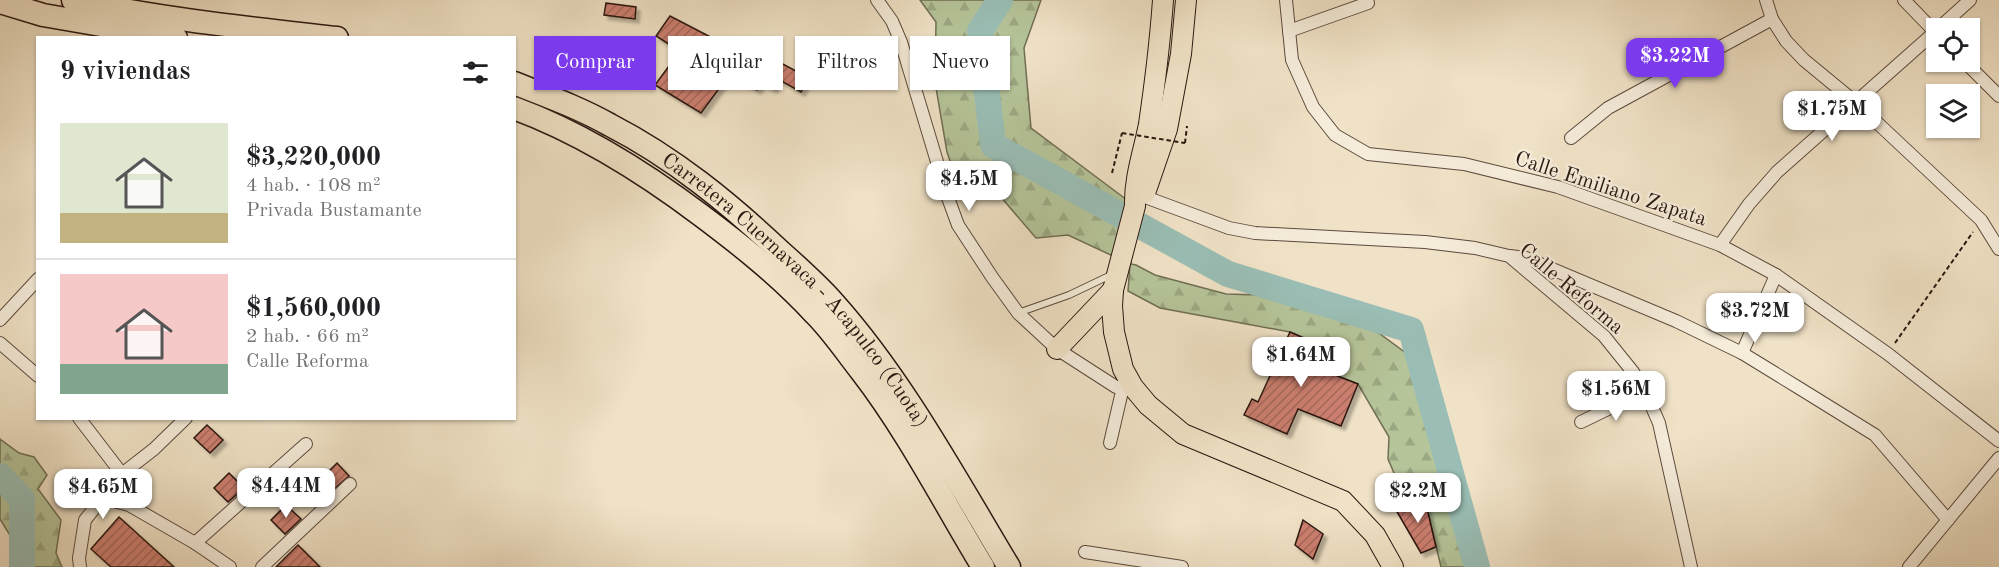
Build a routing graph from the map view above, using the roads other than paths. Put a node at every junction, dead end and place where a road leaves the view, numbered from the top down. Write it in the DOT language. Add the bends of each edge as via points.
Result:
graph roads {
  1 [pos="73,0"];
  2 [pos="877,0"];
  3 [pos="1163,0"];
  4 [pos="1186,0"];
  5 [pos="1286,0"];
  6 [pos="1766,0"];
  7 [pos="1904,0"];
  8 [pos="1970,0"];
  9 [pos="0,2"];
  10 [pos="1368,3"];
  11 [pos="1951,18"];
  12 [pos="1772,19"];
  13 [pos="1926,21"];
  14 [pos="1289,32"];
  15 [pos="164,36"];
  16 [pos="320,36"];
  17 [pos="1926,41"];
  18 [pos="1975,72"];
  19 [pos="516,85"];
  20 [pos="1999,96"];
  21 [pos="1855,102"];
  22 [pos="516,109"];
  23 [pos="1572,138"];
  24 [pos="1136,203"];
  25 [pos="1720,245"];
  26 [pos="1999,249"];
  27 [pos="1509,256"];
  28 [pos="1117,274"];
  29 [pos="1776,275"];
  30 [pos="36,281"];
  31 [pos="1018,313"];
  32 [pos="0,320"];
  33 [pos="0,343"];
  34 [pos="1057,349"];
  35 [pos="1742,353"];
  36 [pos="36,374"];
  37 [pos="1128,387"];
  38 [pos="1645,391"];
  39 [pos="81,420"];
  40 [pos="184,420"];
  41 [pos="1581,422"];
  42 [pos="1999,441"];
  43 [pos="1110,443"];
  44 [pos="306,444"];
  45 [pos="1999,458"];
  46 [pos="122,474"];
  47 [pos="350,484"];
  48 [pos="102,498"];
  49 [pos="1948,520"];
  50 [pos="195,543"];
  51 [pos="1085,552"];
  52 [pos="80,567"];
  53 [pos="230,567"];
  54 [pos="262,567"];
  55 [pos="983,567"];
  56 [pos="1009,567"];
  57 [pos="1182,567"];
  58 [pos="1393,567"];
  59 [pos="1691,567"];
  60 [pos="1909,567"];
  1 -- 16 [label="highway"];
  2 -- 31 [label="street" via="901,42 958,225"];
  3 -- 24 [label="main road"];
  4 -- 24 [label="main road" via="1167,129"];
  5 -- 14 [label="street, Calle Emiliano Zapata"];
  6 -- 12 [label="street"];
  7 -- 13 [label="street"];
  8 -- 11 [label="street"];
  9 -- 15 [label="highway" via="43,15"];
  10 -- 14 [label="street"];
  12 -- 21 [label="street" via="1804,60"];
  12 -- 23 [label="street" via="1608,108"];
  14 -- 25 [label="street, Calle Emiliano Zapata" via="1292,60 1313,107 1335,135 1368,154 1464,164 1558,187"];
  17 -- 21 [label="street"];
  18 -- 20 [label="street"];
  19 -- 56 [label="highway, Carretera Cuernavaca - Acapulco (Cuota)" via="610,124 665,157 745,218 833,302 918,417"];
  21 -- 25 [label="street" via="1777,172"];
  21 -- 26 [label="street" via="1981,220"];
  22 -- 55 [label="highway, Carretera Cuernavaca - Acapulco (Cuota)" via="595,146 651,179 730,237 817,315 902,430"];
  24 -- 27 [label="street, Calle Reforma" via="1255,233 1425,242"];
  24 -- 28 [label="main road"];
  25 -- 29 [label="street, Calle Emiliano Zapata"];
  27 -- 35 [label="street" via="1526,258"];
  27 -- 38 [label="street, Calle Reforma" via="1604,336"];
  28 -- 31 [label="lane"];
  28 -- 34 [label="main road"];
  28 -- 37 [label="main road" via="1114,332"];
  29 -- 35 [label="street"];
  29 -- 42 [label="street, Calle Emiliano Zapata" via="1888,354"];
  30 -- 32 [label="street"];
  31 -- 34 [label="street"];
  33 -- 36 [label="street"];
  34 -- 37 [label="street" via="1116,387"];
  35 -- 49 [label="street" via="1875,435"];
  37 -- 43 [label="street"];
  37 -- 58 [label="main road" via="1183,434 1343,501 1375,536"];
  38 -- 41 [label="street"];
  38 -- 59 [label="street, Calle Reforma" via="1659,423"];
  39 -- 46 [label="street"];
  40 -- 46 [label="street"];
  44 -- 50 [label="street"];
  45 -- 49 [label="street"];
  46 -- 48 [label="street"];
  47 -- 54 [label="street"];
  48 -- 50 [label="street" via="129,505"];
  48 -- 52 [label="street" via="85,520"];
  49 -- 60 [label="street"];
  50 -- 53 [label="street"];
  51 -- 57 [label="street"];
}
